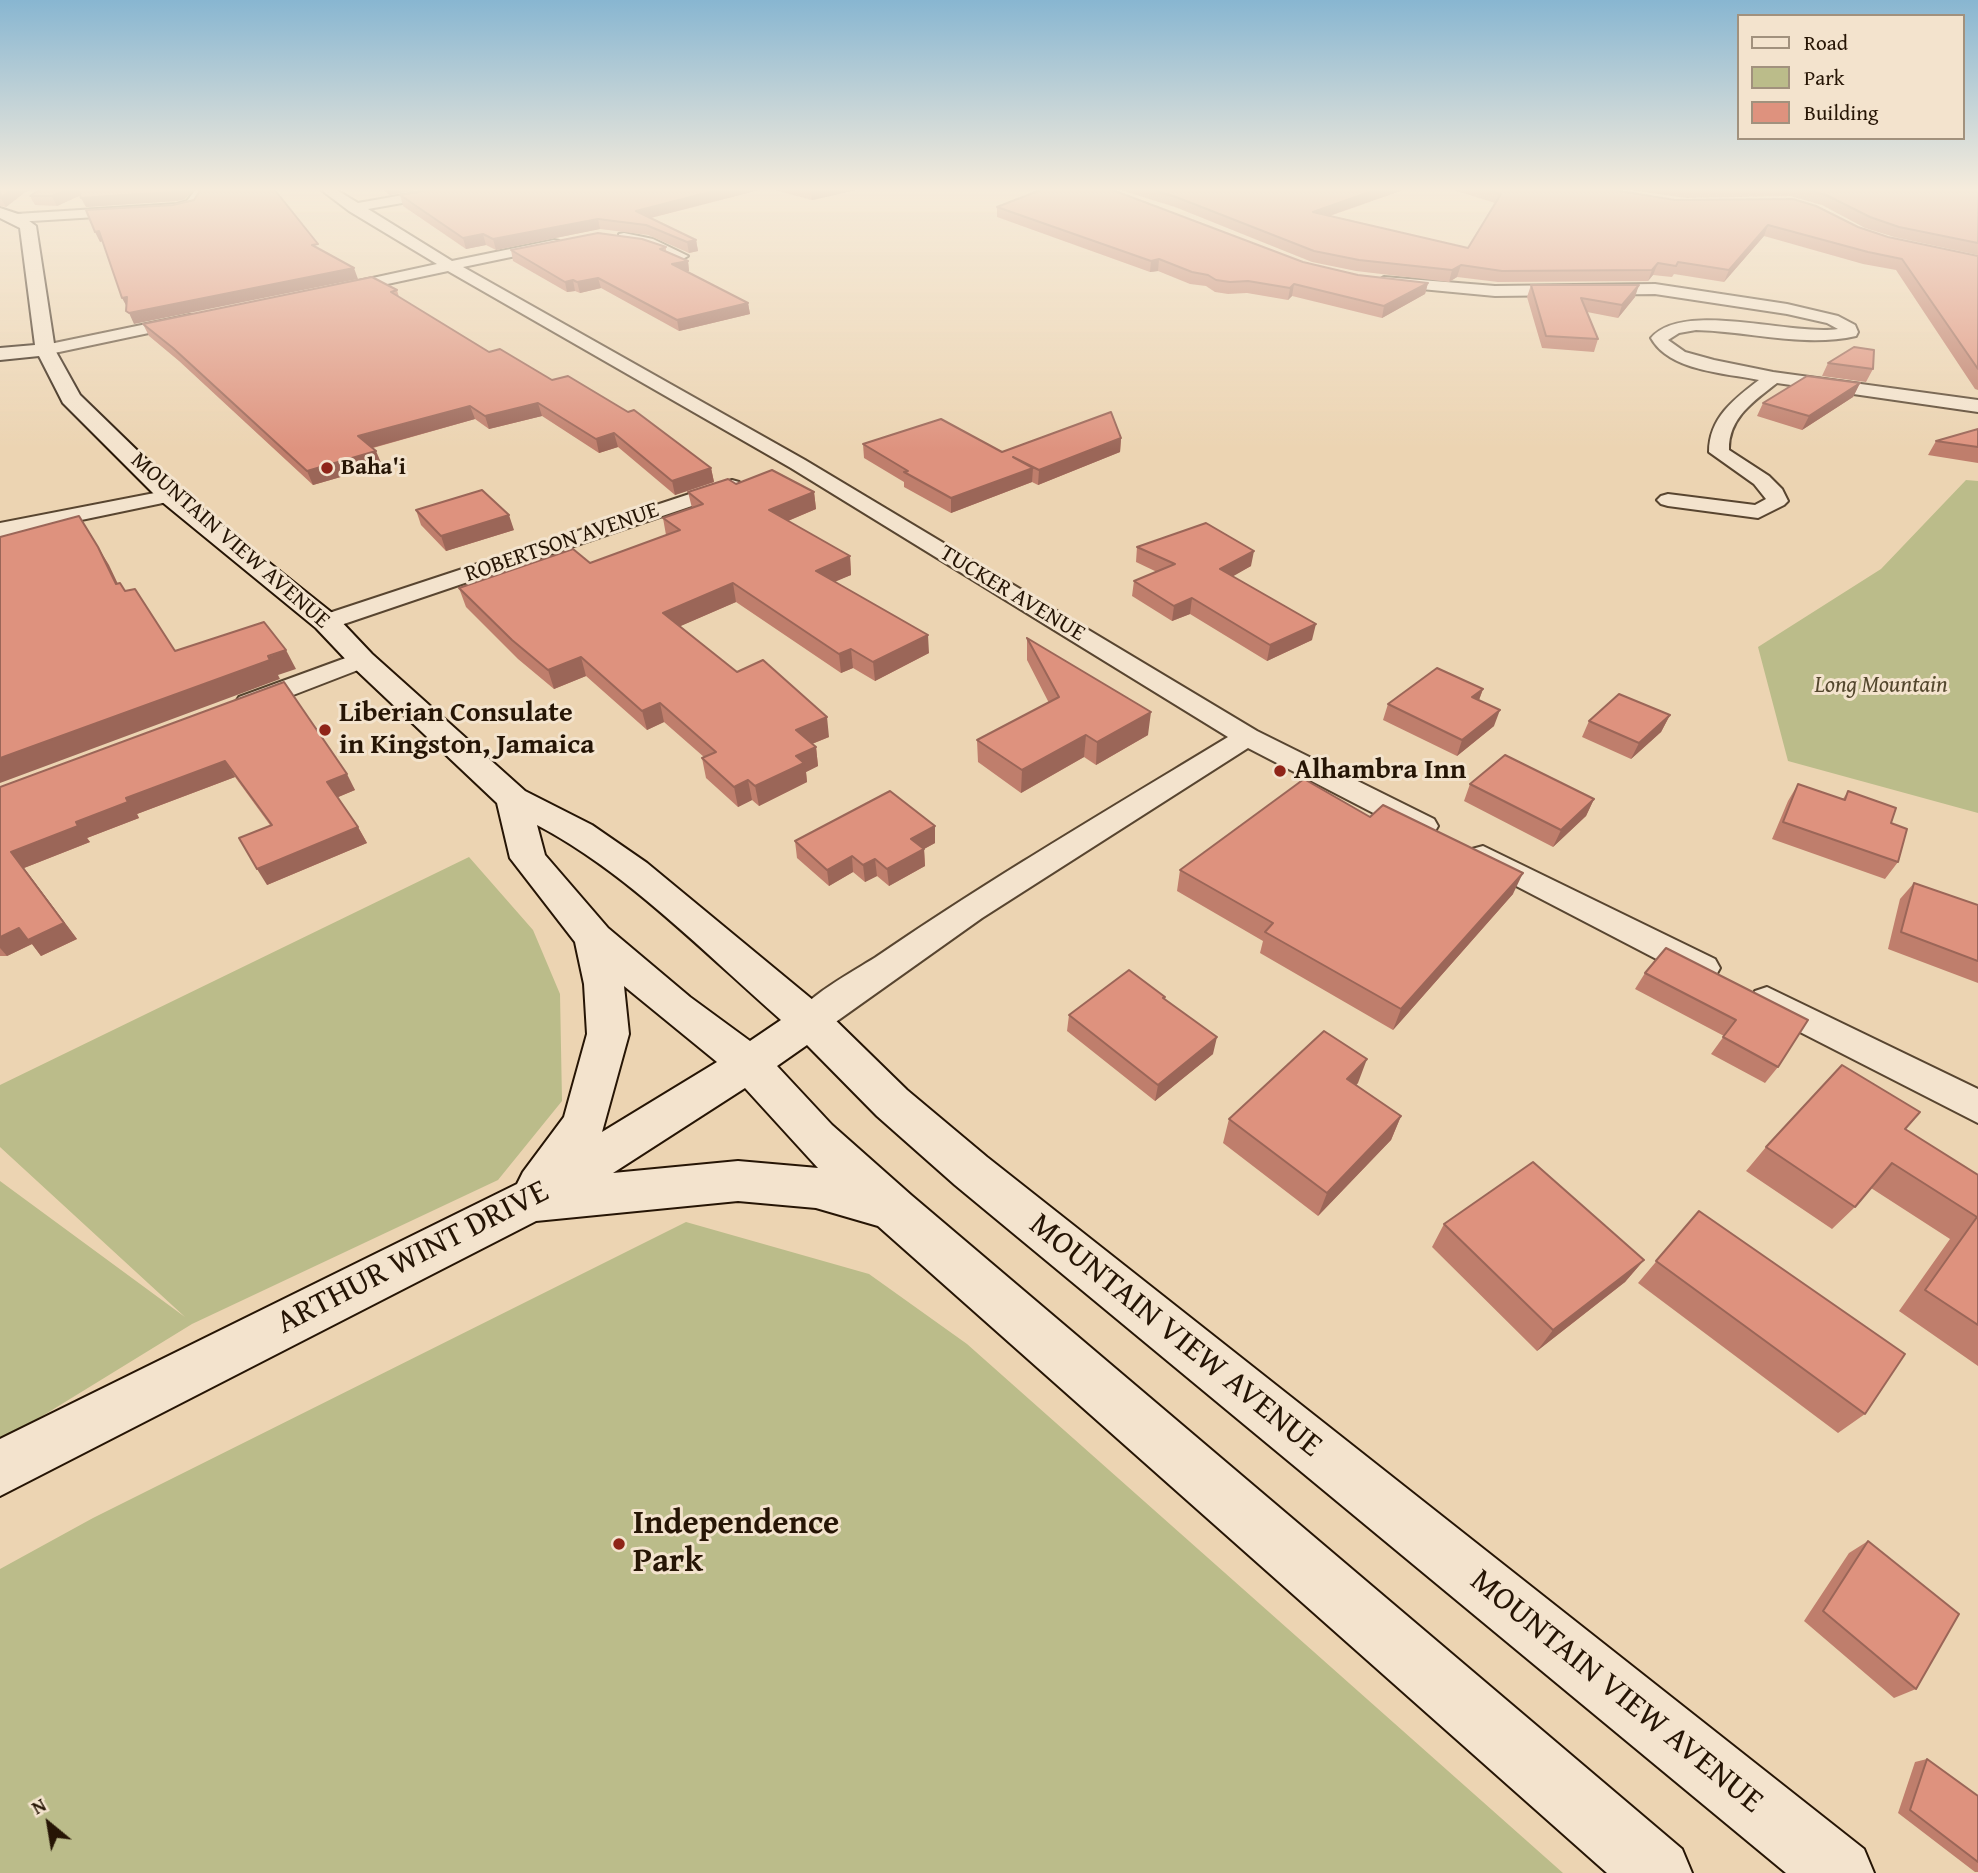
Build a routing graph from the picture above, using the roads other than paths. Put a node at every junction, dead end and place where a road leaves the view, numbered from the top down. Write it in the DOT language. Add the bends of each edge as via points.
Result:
graph roads {
  1 [pos="35,276"];
  2 [pos="400,276"];
  3 [pos="468,276"];
  4 [pos="1368,281"];
  5 [pos="315,294"];
  6 [pos="207,317"];
  7 [pos="45,350"];
  8 [pos="0,354"];
  9 [pos="1773,377"];
  10 [pos="1978,406"];
  11 [pos="798,464"];
  12 [pos="170,496"];
  13 [pos="1668,500"];
  14 [pos="0,530"];
  15 [pos="326,622"];
  16 [pos="362,660"];
  17 [pos="220,714"];
  18 [pos="1247,737"];
  19 [pos="513,799"];
  20 [pos="594,938"];
  21 [pos="810,1021"];
  22 [pos="749,1064"];
  23 [pos="1978,1107"];
  24 [pos="528,1202"];
  25 [pos="894,1210"];
  26 [pos="0,1468"];
  27 [pos="1658,1873"];
  28 [pos="1840,1873"];
  1 -- 7 [label="main road, MOUNTAIN VIEW AVENUE"];
  2 -- 5 [label="street"];
  3 -- 11 [label="street, TUCKER AVENUE"];
  4 -- 9 [label="street" via="1482,290 1656,289 1787,309 1832,319 1849,328 1850,332 1839,335 1816,335 1689,326 1666,330 1659,338 1679,356"];
  6 -- 7 [label="street"];
  7 -- 8 [label="main road"];
  7 -- 12 [label="main road, MOUNTAIN VIEW AVENUE" via="71,398"];
  9 -- 10 [label="street"];
  9 -- 13 [label="street" via="1736,407 1717,439 1719,452 1768,485 1777,501 1758,512"];
  11 -- 15 [label="street, ROBERTSON AVENUE"];
  11 -- 18 [label="street, TUCKER AVENUE"];
  12 -- 14 [label="street"];
  12 -- 15 [label="main road, MOUNTAIN VIEW AVENUE"];
  15 -- 16 [label="main road, MOUNTAIN VIEW AVENUE"];
  16 -- 17 [label="street"];
  16 -- 19 [label="main road, MOUNTAIN VIEW AVENUE"];
  18 -- 21 [label="street" via="980,905"];
  18 -- 23 [label="street, TUCKER AVENUE"];
  19 -- 20 [label="main road" via="528,858"];
  19 -- 21 [label="main road, MOUNTAIN VIEW AVENUE" via="580,833 634,872"];
  20 -- 22 [label="main road"];
  20 -- 24 [label="main road" via="608,1034 584,1124"];
  21 -- 22 [label="main road, ARTHUR WINT DRIVE"];
  21 -- 28 [label="main road, MOUNTAIN VIEW AVENUE" via="892,1103 971,1171"];
  22 -- 24 [label="main road, ARTHUR WINT DRIVE"];
  22 -- 25 [label="main road" via="817,1138"];
  24 -- 25 [label="main road" via="738,1181 816,1188"];
  24 -- 26 [label="main road, ARTHUR WINT DRIVE"];
  25 -- 27 [label="main road"];
}
